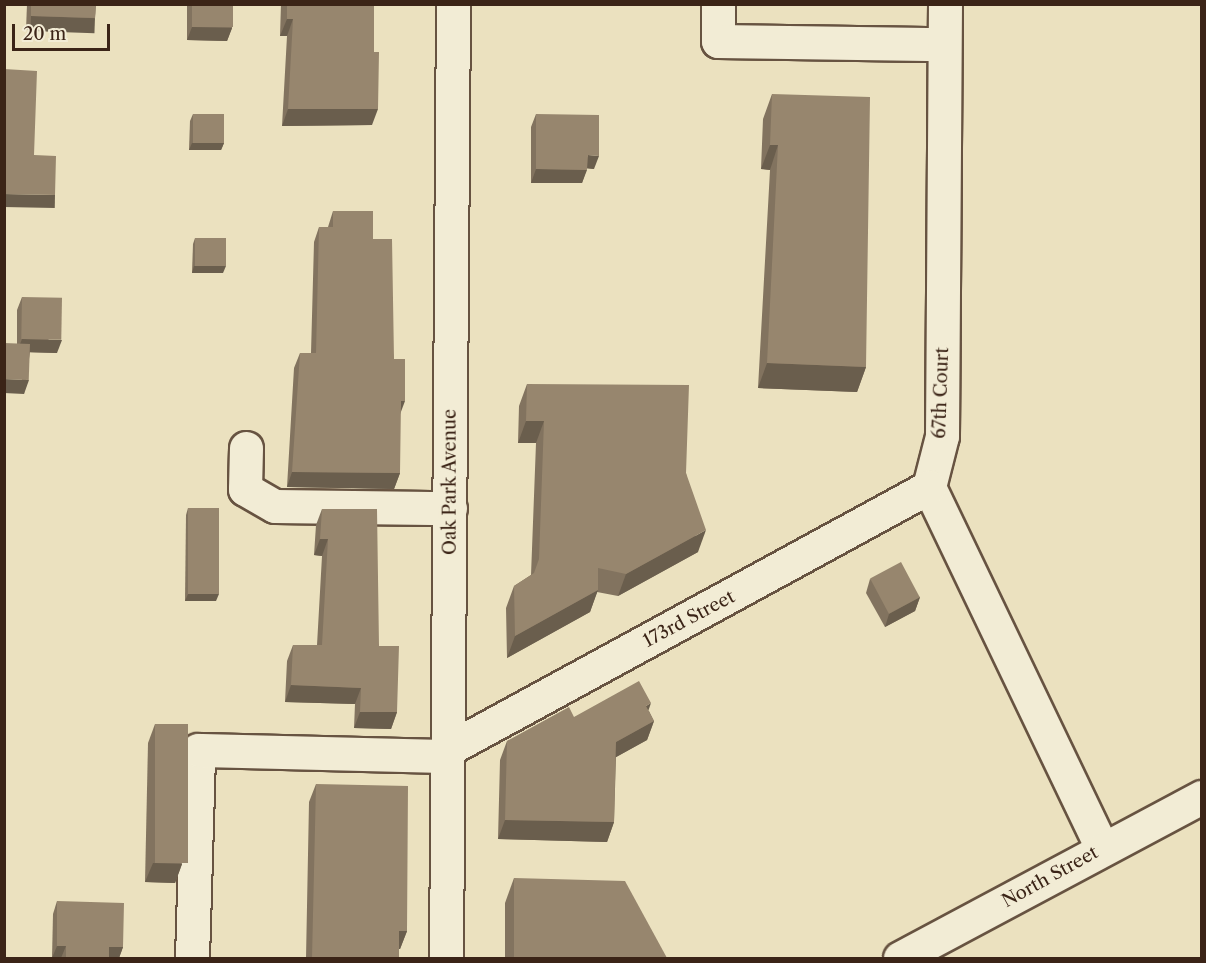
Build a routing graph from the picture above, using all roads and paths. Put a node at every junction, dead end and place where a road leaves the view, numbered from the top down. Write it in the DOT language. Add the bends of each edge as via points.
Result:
graph roads {
  1 [pos="453,4"];
  2 [pos="718,4"];
  3 [pos="945,4"];
  4 [pos="944,44"];
  5 [pos="246,448"];
  6 [pos="928,487"];
  7 [pos="450,508"];
  8 [pos="448,753"];
  9 [pos="1202,797"];
  10 [pos="1102,848"];
  11 [pos="192,958"];
  12 [pos="446,958"];
  13 [pos="900,958"];
  1 -- 7 [label="street, Oak Park Avenue"];
  2 -- 4 [label="street" via="718,40"];
  3 -- 4 [label="street, 67th Court"];
  4 -- 6 [label="street, 67th Court" via="942,436"];
  5 -- 7 [label="street" via="245,489 275,506"];
  6 -- 8 [label="street, 173rd Street"];
  6 -- 10 [label="street"];
  7 -- 8 [label="street, Oak Park Avenue"];
  8 -- 11 [label="street" via="198,750"];
  8 -- 12 [label="street, Oak Park Avenue"];
  9 -- 10 [label="street, North Street"];
  10 -- 13 [label="street, North Street"];
}
